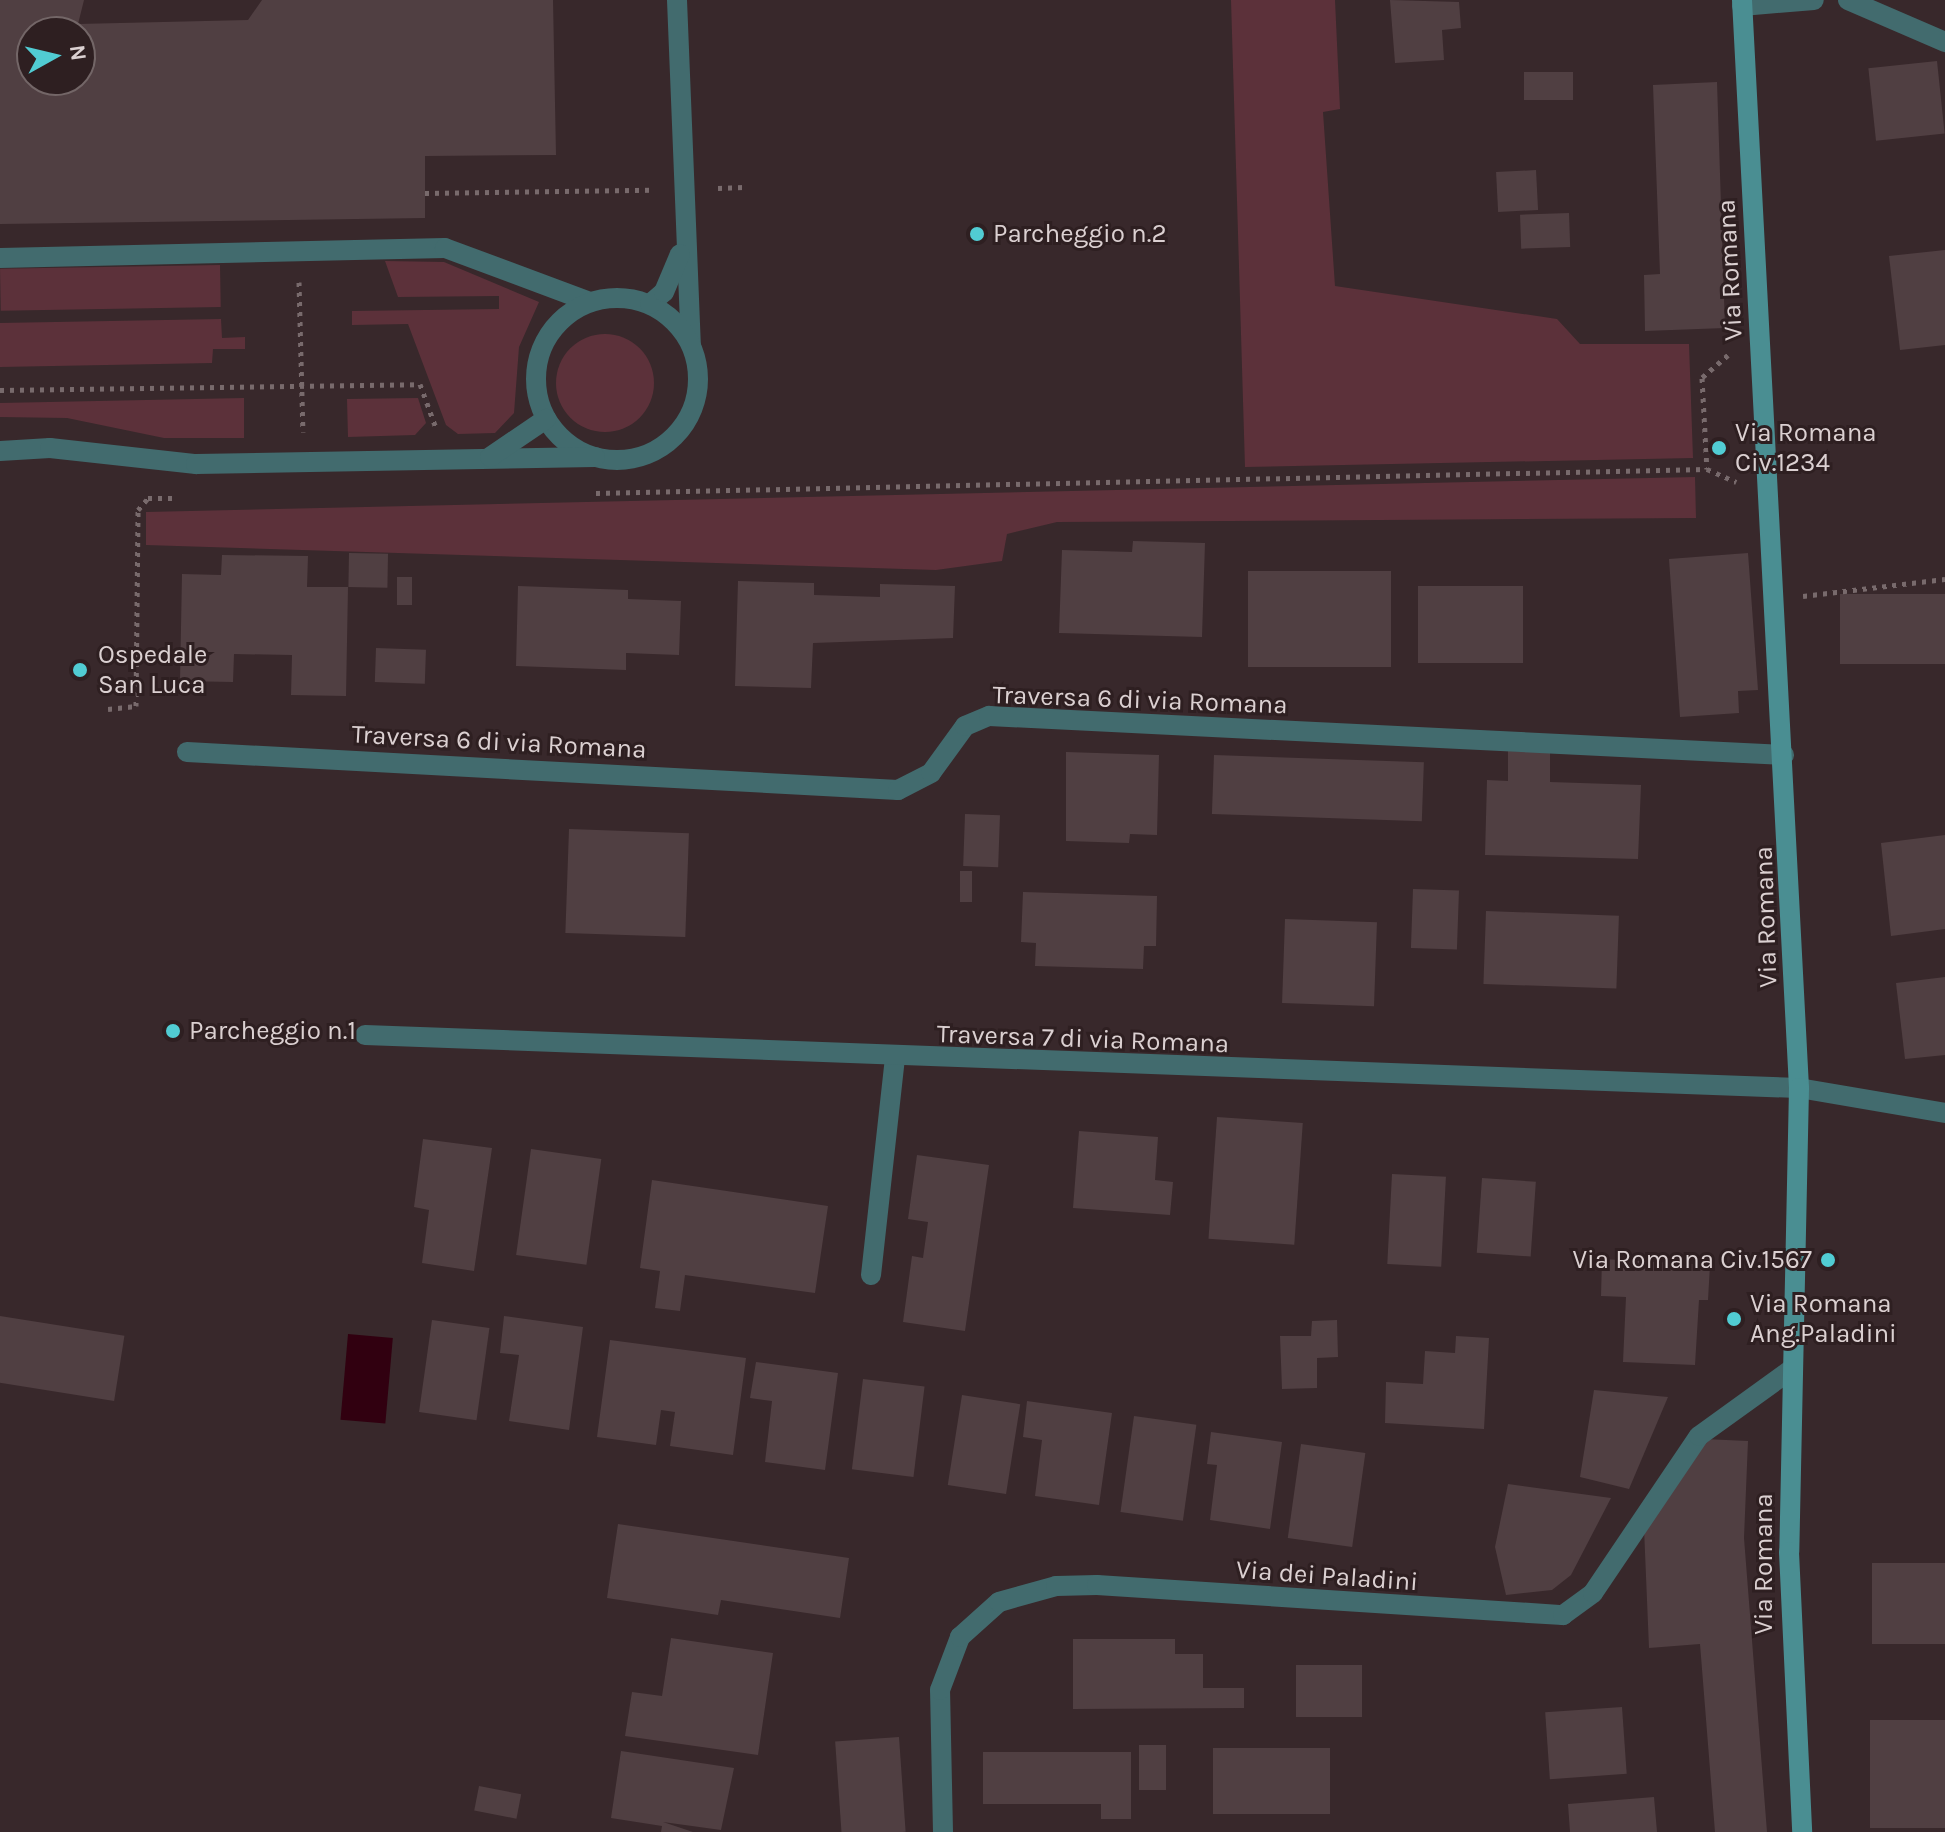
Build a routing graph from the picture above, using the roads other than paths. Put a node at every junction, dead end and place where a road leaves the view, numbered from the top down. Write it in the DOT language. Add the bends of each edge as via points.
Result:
graph roads {
  1 [pos="677,0"];
  2 [pos="1814,0"];
  3 [pos="1848,0"];
  4 [pos="1742,3"];
  5 [pos="1945,42"];
  6 [pos="682,242"];
  7 [pos="0,258"];
  8 [pos="590,302"];
  9 [pos="650,304"];
  10 [pos="691,346"];
  11 [pos="546,419"];
  12 [pos="0,451"];
  13 [pos="490,457"];
  14 [pos="595,457"];
  15 [pos="187,752"];
  16 [pos="1784,755"];
  17 [pos="365,1035"];
  18 [pos="895,1058"];
  19 [pos="1799,1088"];
  20 [pos="1942,1107"];
  21 [pos="871,1275"];
  22 [pos="1792,1369"];
  23 [pos="943,1832"];
  24 [pos="1802,1832"];
  1 -- 6 [label="street"];
  2 -- 4 [label="street"];
  3 -- 5 [label="street"];
  4 -- 16 [label="main road, Via Romana"];
  6 -- 9 [label="street" via="677,267"];
  6 -- 10 [label="street"];
  7 -- 8 [label="street" via="445,248"];
  8 -- 9 [label="street"];
  8 -- 11 [label="street" via="556,324 537,360"];
  9 -- 10 [label="street"];
  10 -- 14 [label="street" via="698,386 684,424 655,451"];
  11 -- 13 [label="street"];
  11 -- 14 [label="street"];
  12 -- 13 [label="street" via="50,448 196,464"];
  13 -- 14 [label="street"];
  15 -- 16 [label="street, Traversa 6 di via Romana" via="898,790 931,773 965,726 989,716"];
  16 -- 19 [label="main road, Via Romana"];
  17 -- 18 [label="street, Traversa 7 di via Romana"];
  18 -- 19 [label="street, Traversa 7 di via Romana"];
  18 -- 21 [label="street"];
  19 -- 20 [label="street, Traversa 7 di via Romana"];
  19 -- 22 [label="main road, Via Romana"];
  22 -- 23 [label="street, Via dei Paladini" via="1699,1436 1593,1593 1563,1615 1097,1585 1056,1586 999,1602 960,1637 940,1690"];
  22 -- 24 [label="main road, Via Romana" via="1791,1647"];
}
